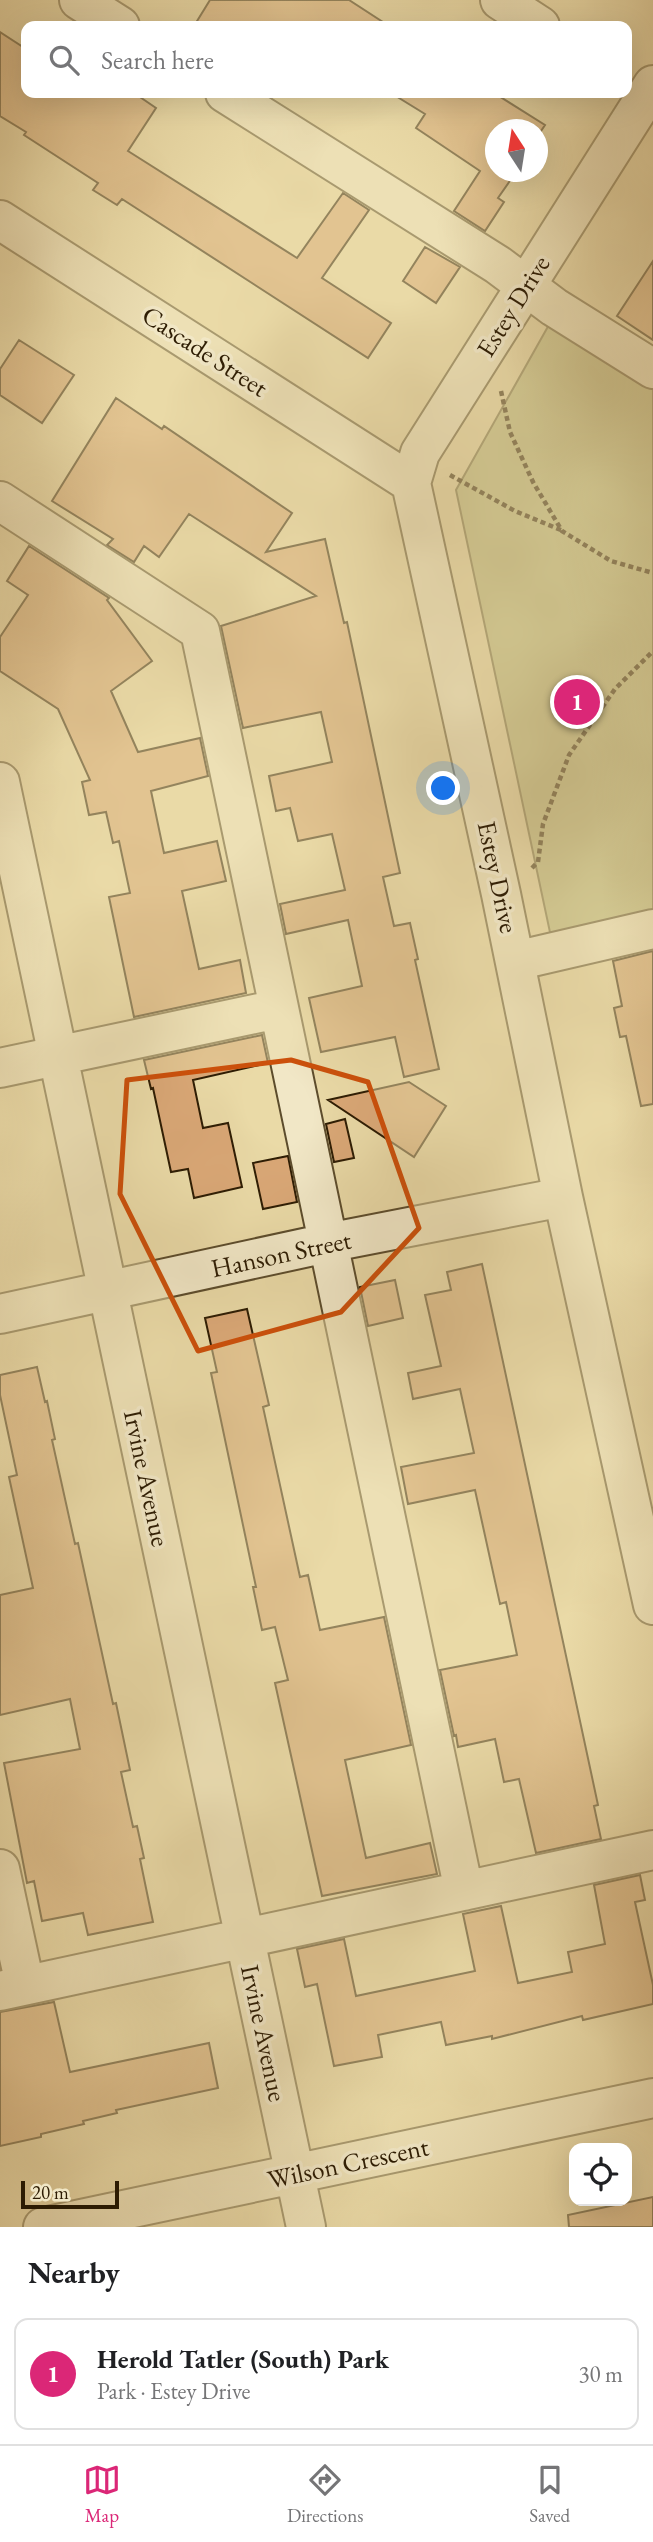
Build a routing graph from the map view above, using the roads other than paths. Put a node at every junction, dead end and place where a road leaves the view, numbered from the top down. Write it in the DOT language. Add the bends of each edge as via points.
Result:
graph roads {
  1 [pos="79,0"];
  2 [pos="500,0"];
  3 [pos="112,21"];
  4 [pos="532,21"];
  5 [pos="642,88"];
  6 [pos="233,98"];
  7 [pos="0,220"];
  8 [pos="525,286"];
  9 [pos="653,369"];
  10 [pos="416,468"];
  11 [pos="0,501"];
  12 [pos="0,782"];
  13 [pos="653,929"];
  14 [pos="515,961"];
  15 [pos="278,1009"];
  16 [pos="57,1056"];
  17 [pos="0,1068"];
  18 [pos="563,1197"];
  19 [pos="327,1243"];
  20 [pos="108,1291"];
  21 [pos="0,1314"];
  22 [pos="653,1605"];
  23 [pos="653,1850"];
  24 [pos="0,1869"];
  25 [pos="464,1891"];
  26 [pos="244,1938"];
  27 [pos="13,1988"];
  28 [pos="653,2098"];
  29 [pos="294,2175"];
  30 [pos="43,2227"];
  31 [pos="306,2227"];
  1 -- 3 [label="street"];
  2 -- 4 [label="street"];
  5 -- 8 [label="street, Estey Drive"];
  6 -- 8 [label="street"];
  7 -- 10 [label="street, Cascade Street"];
  8 -- 9 [label="street"];
  8 -- 10 [label="street, Estey Drive"];
  10 -- 14 [label="street, Estey Drive"];
  11 -- 15 [label="street" via="200,631"];
  12 -- 16 [label="street, Irvine Avenue"];
  13 -- 14 [label="street"];
  14 -- 18 [label="street, Estey Drive"];
  15 -- 16 [label="street"];
  15 -- 19 [label="street"];
  16 -- 17 [label="street"];
  16 -- 20 [label="street, Irvine Avenue"];
  18 -- 19 [label="street, Hanson Street"];
  18 -- 22 [label="street, Estey Drive"];
  19 -- 20 [label="street, Hanson Street"];
  19 -- 25 [label="street"];
  20 -- 21 [label="street, Hanson Street"];
  20 -- 26 [label="street, Irvine Avenue"];
  23 -- 25 [label="street"];
  24 -- 27 [label="street"];
  25 -- 26 [label="street"];
  26 -- 27 [label="street"];
  26 -- 29 [label="street, Irvine Avenue"];
  28 -- 29 [label="street, Wilson Crescent"];
  29 -- 30 [label="street, Wilson Crescent"];
  29 -- 31 [label="street, Irvine Avenue"];
}
